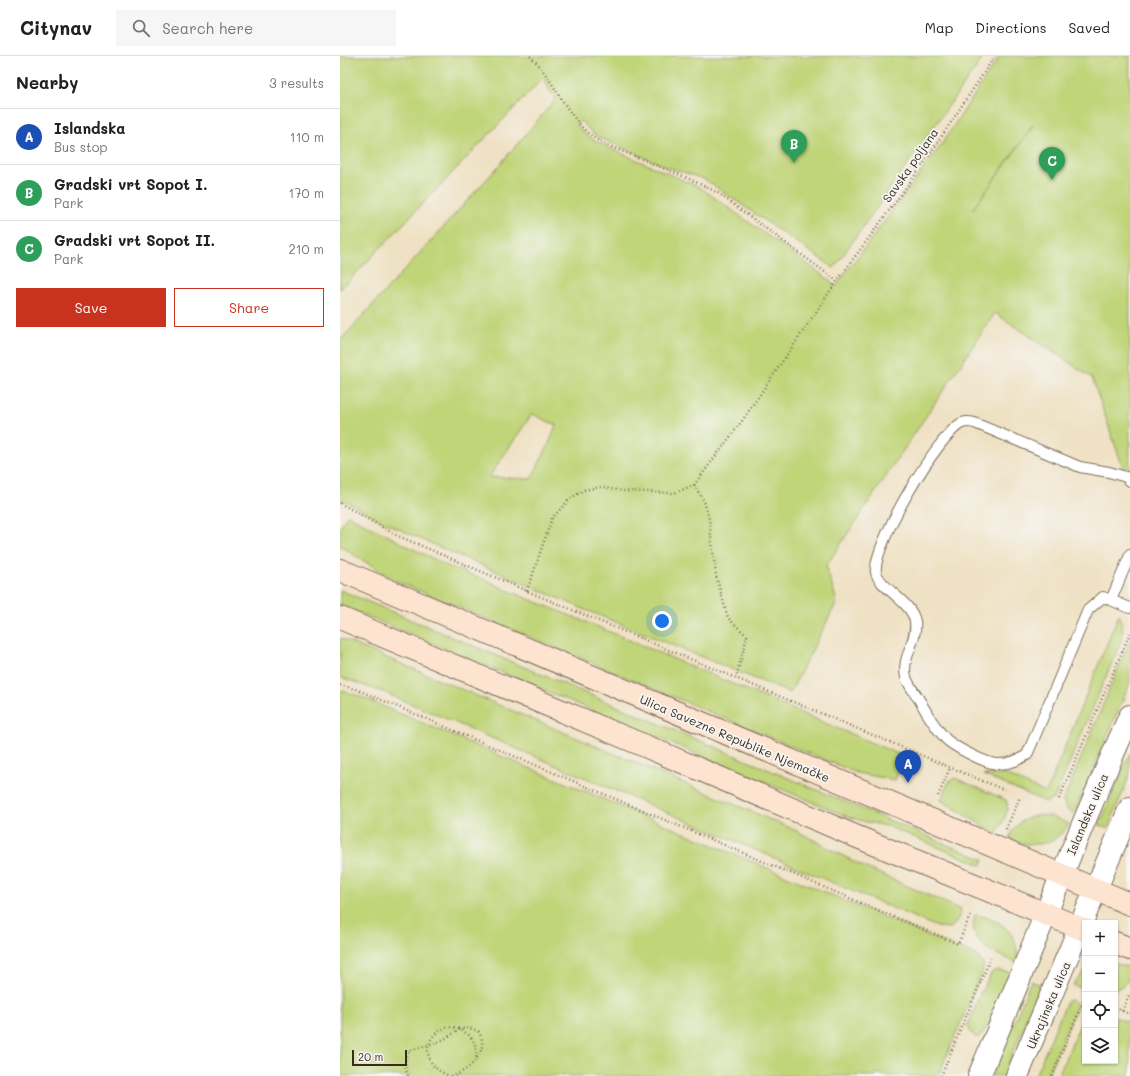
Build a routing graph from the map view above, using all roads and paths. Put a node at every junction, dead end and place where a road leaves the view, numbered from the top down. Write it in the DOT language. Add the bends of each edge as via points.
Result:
graph roads {
  1 [pos="530,56"];
  2 [pos="995,56"];
  3 [pos="837,281"];
  4 [pos="1130,481"];
  5 [pos="694,485"];
  6 [pos="340,503"];
  7 [pos="1130,555"];
  8 [pos="340,570"];
  9 [pos="527,591"];
  10 [pos="1111,600"];
  11 [pos="1130,608"];
  12 [pos="340,618"];
  13 [pos="1130,633"];
  14 [pos="736,678"];
  15 [pos="340,685"];
  16 [pos="1130,716"];
  17 [pos="950,768"];
  18 [pos="1007,792"];
  19 [pos="938,796"];
  20 [pos="1020,797"];
  21 [pos="1059,799"];
  22 [pos="1130,808"];
  23 [pos="1004,834"];
  24 [pos="1061,876"];
  25 [pos="1097,890"];
  26 [pos="1130,904"];
  27 [pos="971,914"];
  28 [pos="1046,914"];
  29 [pos="1086,920"];
  30 [pos="1082,929"];
  31 [pos="1082,931"];
  32 [pos="1118,944"];
  33 [pos="1130,949"];
  34 [pos="991,957"];
  35 [pos="1130,993"];
  36 [pos="1082,1004"];
  37 [pos="1118,1009"];
  38 [pos="1122,1011"];
  39 [pos="1130,1014"];
  40 [pos="460,1029"];
  41 [pos="429,1044"];
  42 [pos="476,1060"];
  43 [pos="408,1076"];
  44 [pos="452,1076"];
  45 [pos="941,1076"];
  46 [pos="980,1076"];
  47 [pos="1017,1076"];
  48 [pos="1052,1076"];
  1 -- 3 [label="path" via="541,67 561,100 589,134 718,193"];
  2 -- 3 [label="path, Savska poljana" via="922,166"];
  3 -- 5 [label="path, Savska poljana" via="742,421"];
  4 -- 10 [label="lane" via="1126,477 1109,472 1080,468 977,424 962,423 949,433 899,507 877,560 876,573 909,608 915,622 905,664 906,678 910,685 946,740 969,754 997,765 1017,761 1027,755 1088,610 1103,597"];
  5 -- 9 [label="path" via="674,493 623,491 600,487 584,490 571,498 552,518"];
  5 -- 14 [label="path" via="704,501 709,519 716,576 728,618 747,636"];
  6 -- 9 [label="path" via="396,535"];
  7 -- 10 [label="lane"];
  8 -- 24 [label="main road, Ulica Savezne Republike Njemačke"];
  9 -- 14 [label="path"];
  10 -- 11 [label="lane"];
  12 -- 28 [label="main road"];
  13 -- 21 [label="path"];
  14 -- 17 [label="path"];
  15 -- 27 [label="path" via="358,690 958,944"];
  16 -- 24 [label="street, Islandska ulica"];
  17 -- 18 [label="path"];
  17 -- 19 [label="path"];
  20 -- 23 [label="path"];
  22 -- 25 [label="street"];
  24 -- 25 [label="main road, Ulica Savezne Republike Njemačke"];
  24 -- 28 [label="street, Islandska ulica"];
  25 -- 26 [label="main road, Ulica Savezne Republike Njemačke"];
  25 -- 29 [label="street, Ukrajinska ulica"];
  28 -- 30 [label="main road"];
  28 -- 46 [label="street"];
  31 -- 47 [label="street, Ukrajinska ulica"];
  32 -- 33 [label="main road"];
  34 -- 45 [label="path"];
  35 -- 38 [label="path"];
  36 -- 48 [label="path"];
  37 -- 38 [label="path"];
  38 -- 39 [label="path"];
  40 -- 41 [label="path" via="440,1041"];
  40 -- 41 [label="path" via="444,1028 436,1032"];
  40 -- 42 [label="path" via="471,1036 476,1045"];
  40 -- 42 [label="path" via="474,1029 482,1037 484,1044"];
  41 -- 43 [label="path" via="418,1046 409,1053 405,1068"];
  41 -- 44 [label="path" via="430,1063 441,1073"];
  42 -- 44 [label="path" via="462,1073"];
}
